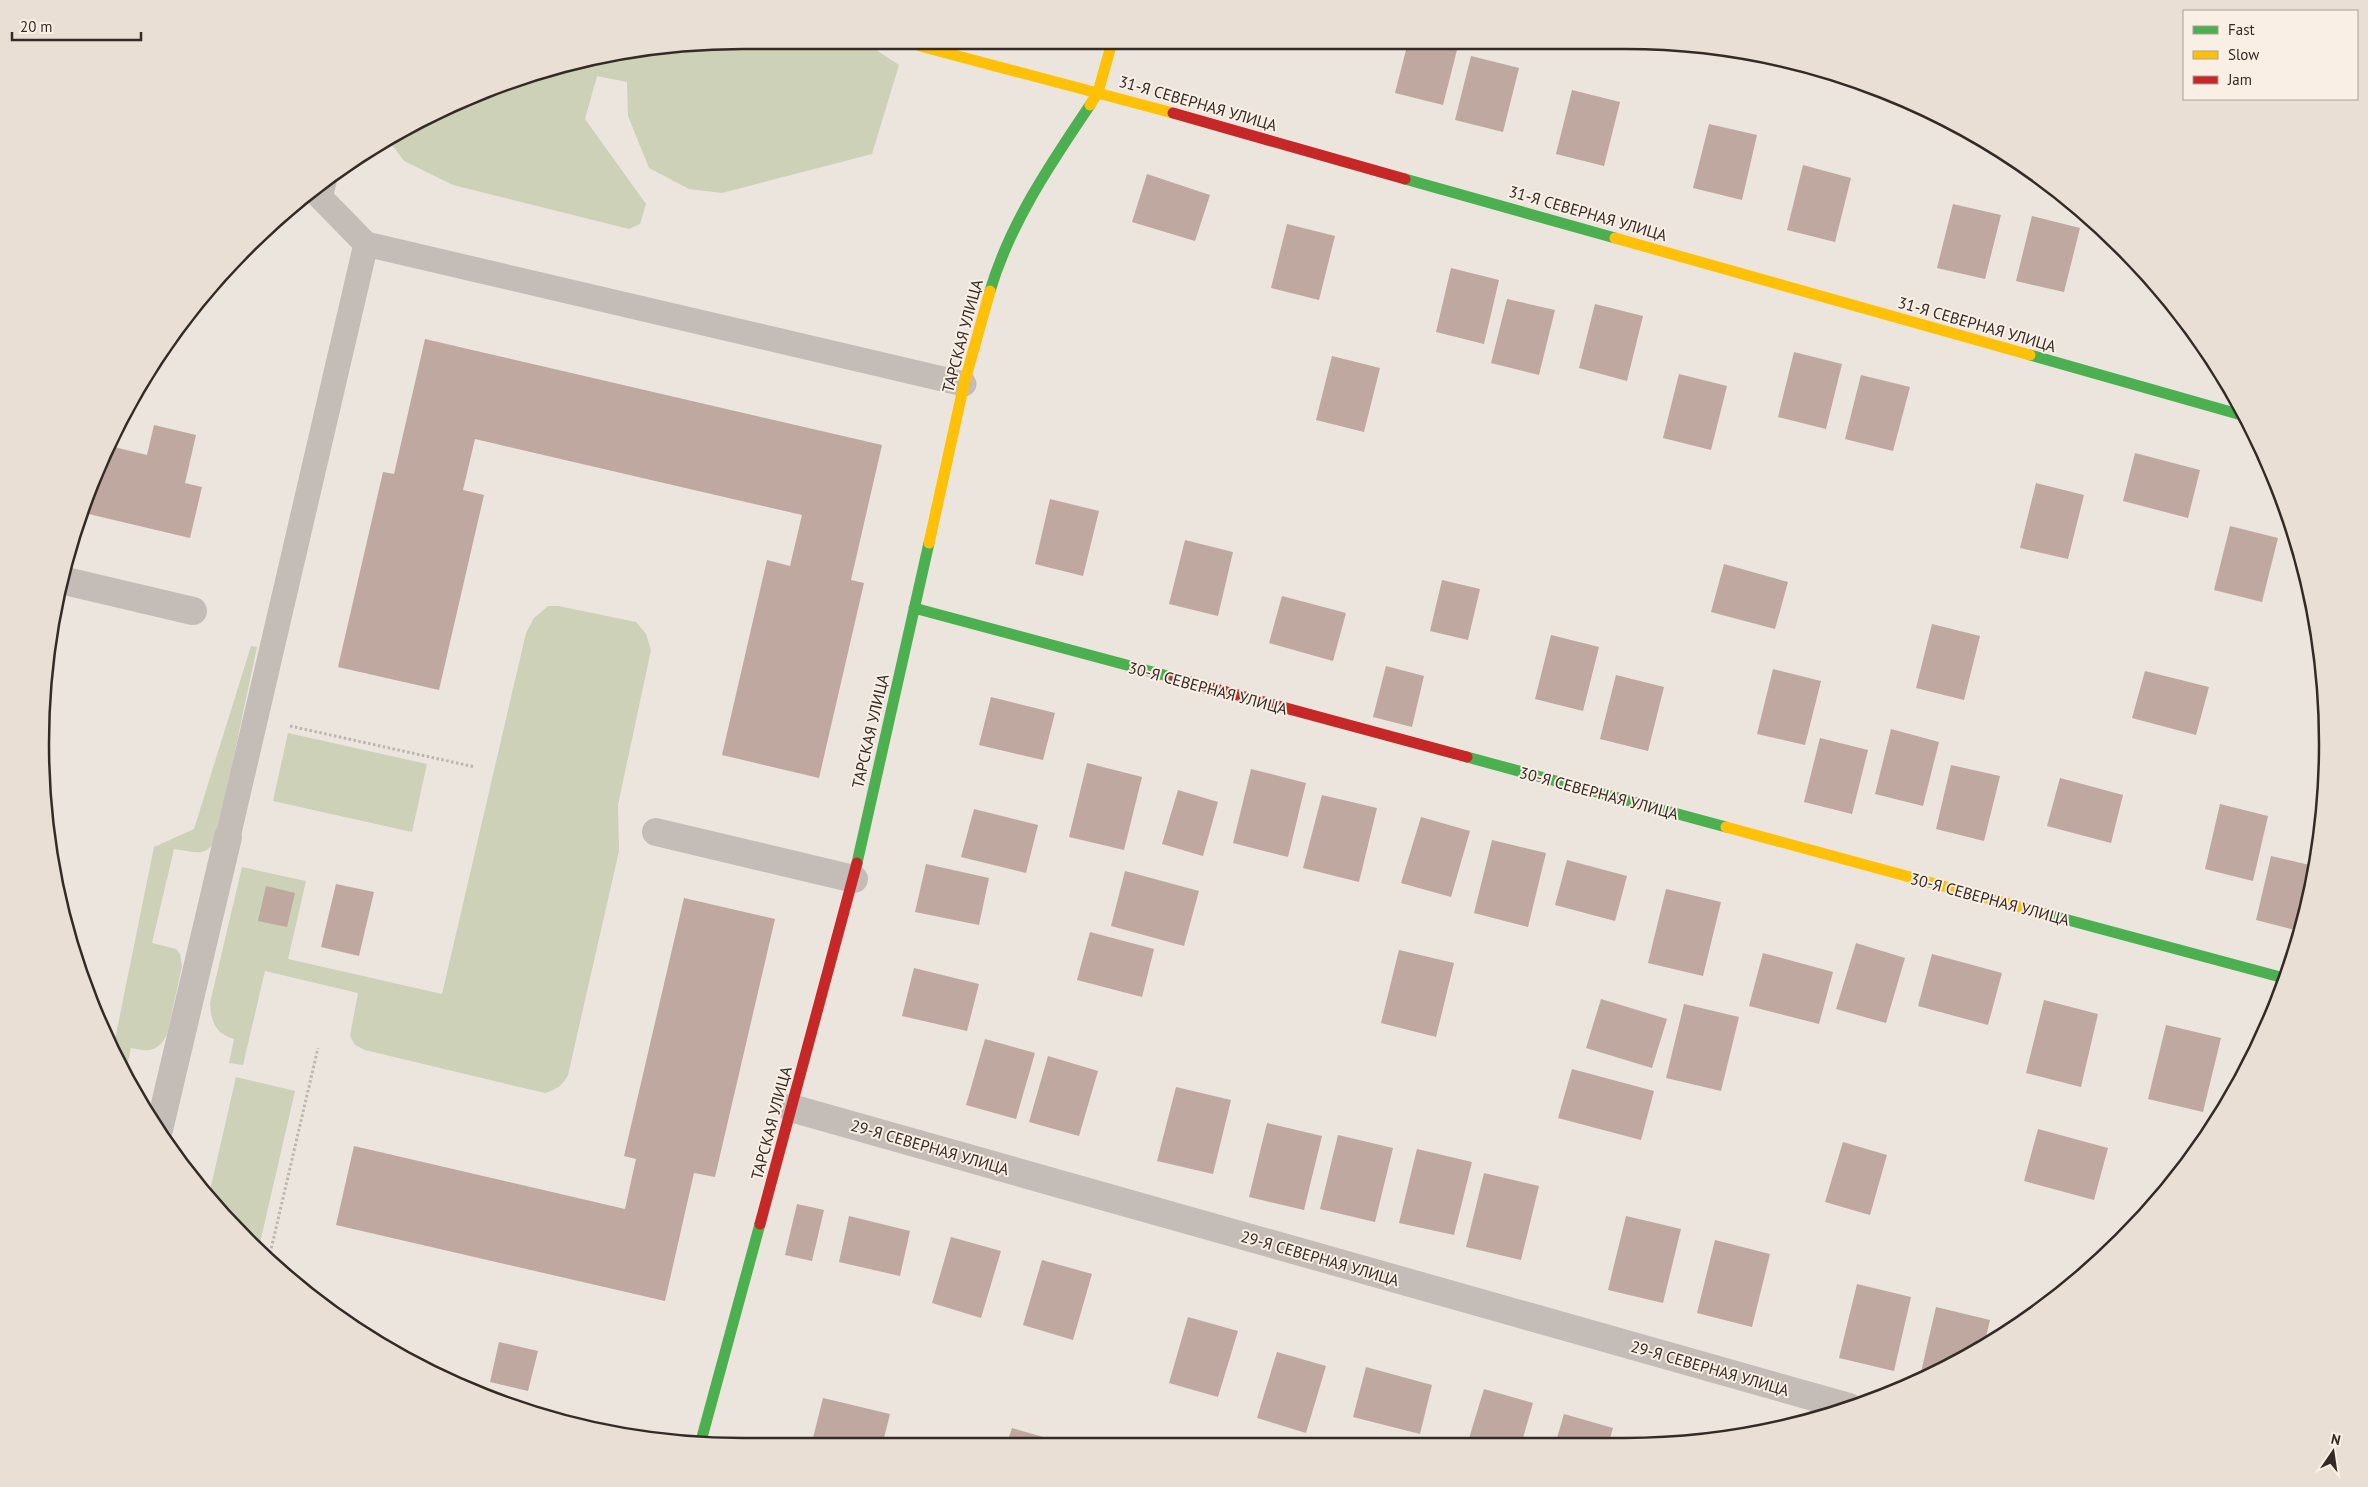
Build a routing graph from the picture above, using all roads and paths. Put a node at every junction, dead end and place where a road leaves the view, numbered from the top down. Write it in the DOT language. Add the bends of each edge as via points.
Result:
graph roads {
  1 [pos="932,49"];
  2 [pos="1110,49"];
  3 [pos="1098,92"];
  4 [pos="321,192"];
  5 [pos="366,244"];
  6 [pos="964,384"];
  7 [pos="2236,413"];
  8 [pos="68,582"];
  9 [pos="914,608"];
  10 [pos="193,611"];
  11 [pos="256,718"];
  12 [pos="475,767"];
  13 [pos="656,832"];
  14 [pos="228,837"];
  15 [pos="854,879"];
  16 [pos="2278,976"];
  17 [pos="318,1048"];
  18 [pos="791,1108"];
  19 [pos="161,1121"];
  20 [pos="270,1252"];
  21 [pos="1838,1404"];
  22 [pos="703,1437"];
  1 -- 3 [label="street, 31-Я СЕВЕРНАЯ УЛИЦА"];
  2 -- 3 [label="street, ТАРСКАЯ УЛИЦА"];
  3 -- 6 [label="street, ТАРСКАЯ УЛИЦА" via="1044,174 998,264"];
  3 -- 7 [label="street, 31-Я СЕВЕРНАЯ УЛИЦА"];
  4 -- 5 [label="lane" via="320,197"];
  5 -- 6 [label="lane"];
  5 -- 11 [label="lane"];
  6 -- 9 [label="street, ТАРСКАЯ УЛИЦА"];
  8 -- 10 [label="street"];
  9 -- 15 [label="street, ТАРСКАЯ УЛИЦА"];
  9 -- 16 [label="street, 30-Я СЕВЕРНАЯ УЛИЦА"];
  11 -- 12 [label="path"];
  11 -- 14 [label="lane"];
  13 -- 15 [label="street"];
  14 -- 19 [label="street"];
  15 -- 18 [label="street, ТАРСКАЯ УЛИЦА"];
  17 -- 20 [label="path"];
  18 -- 21 [label="street, 29-Я СЕВЕРНАЯ УЛИЦА"];
  18 -- 22 [label="street, ТАРСКАЯ УЛИЦА"];
}
